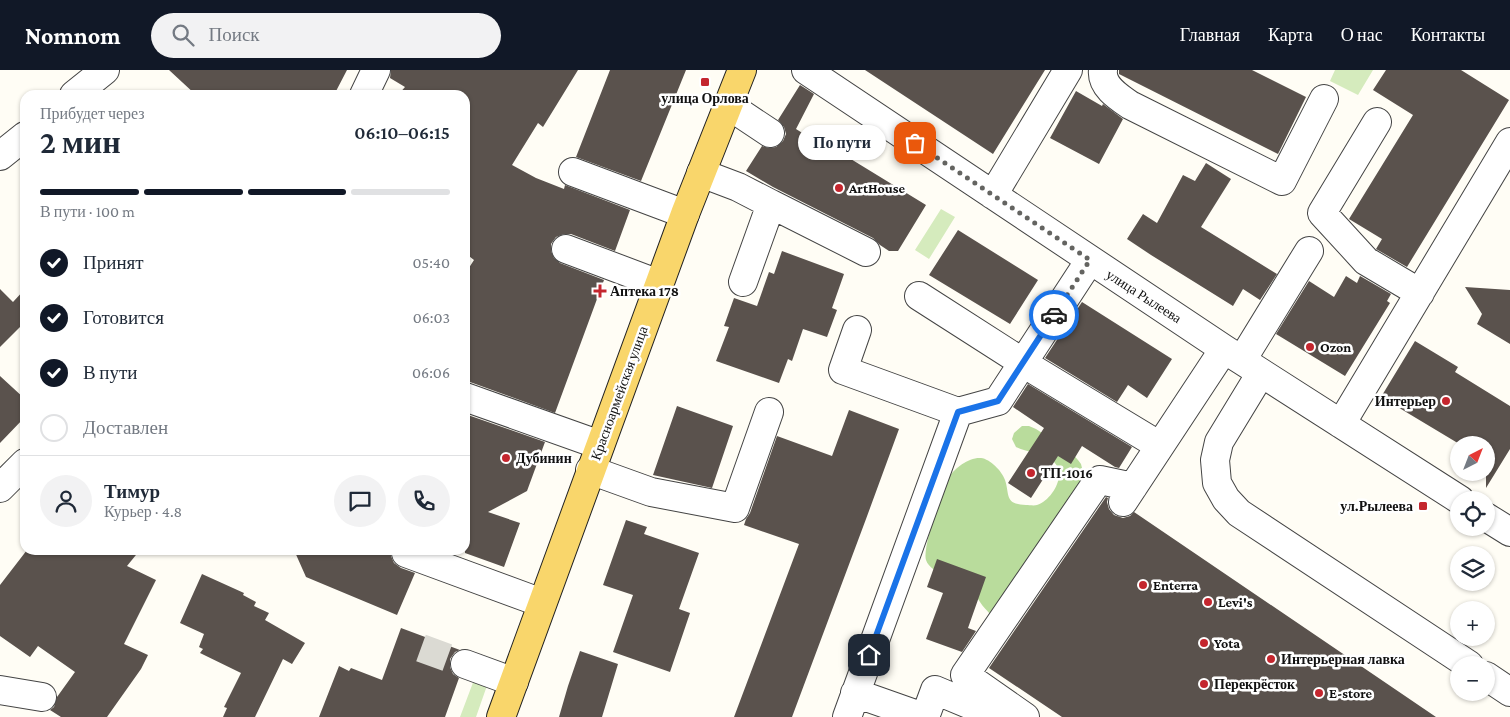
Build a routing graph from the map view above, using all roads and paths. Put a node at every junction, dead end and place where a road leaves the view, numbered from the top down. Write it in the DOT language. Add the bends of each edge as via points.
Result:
graph roads {
  1 [pos="376,70"];
  2 [pos="742,70"];
  3 [pos="806,70"];
  4 [pos="1068,70"];
  5 [pos="1103,70"];
  6 [pos="102,71"];
  7 [pos="80,90"];
  8 [pos="366,90"];
  9 [pos="1324,99"];
  10 [pos="728,105"];
  11 [pos="1377,122"];
  12 [pos="770,133"];
  13 [pos="20,140"];
  14 [pos="1510,142"];
  15 [pos="0,156"];
  16 [pos="573,172"];
  17 [pos="701,173"];
  18 [pos="993,194"];
  19 [pos="771,204"];
  20 [pos="685,214"];
  21 [pos="566,249"];
  22 [pos="1309,251"];
  23 [pos="866,252"];
  24 [pos="1090,260"];
  25 [pos="742,282"];
  26 [pos="659,284"];
  27 [pos="1420,293"];
  28 [pos="919,296"];
  29 [pos="857,330"];
  30 [pos="1242,361"];
  31 [pos="1023,363"];
  32 [pos="470,399"];
  33 [pos="769,412"];
  34 [pos="958,412"];
  35 [pos="1342,424"];
  36 [pos="600,445"];
  37 [pos="1160,446"];
  38 [pos="20,468"];
  39 [pos="590,470"];
  40 [pos="0,488"];
  41 [pos="1450,494"];
  42 [pos="1495,523"];
  43 [pos="1510,532"];
  44 [pos="411,555"];
  45 [pos="542,604"];
  46 [pos="1455,656"];
  47 [pos="465,664"];
  48 [pos="514,682"];
  49 [pos="1495,682"];
  50 [pos="0,690"];
  51 [pos="1510,692"];
  52 [pos="42,696"];
  53 [pos="851,705"];
  54 [pos="990,713"];
  55 [pos="501,717"];
  56 [pos="924,717"];
  57 [pos="1025,717"];
  1 -- 8 [label="street"];
  2 -- 10 [label="main road, Красноармейская улица"];
  3 -- 18 [label="street, улица Рылеева"];
  4 -- 18 [label="street"];
  5 -- 9 [label="street" via="1107,85 1130,105 1282,181"];
  6 -- 7 [label="street"];
  10 -- 12 [label="street"];
  10 -- 17 [label="main road, Красноармейская улица"];
  11 -- 27 [label="street" via="1322,213 1366,261"];
  13 -- 15 [label="street"];
  14 -- 27 [label="street"];
  16 -- 20 [label="street"];
  17 -- 19 [label="street" via="738,186"];
  17 -- 20 [label="main road, Красноармейская улица"];
  18 -- 24 [label="street, улица Рылеева"];
  19 -- 23 [label="street"];
  19 -- 25 [label="street"];
  20 -- 26 [label="main road, Красноармейская улица"];
  21 -- 26 [label="street"];
  22 -- 30 [label="street"];
  24 -- 30 [label="street, улица Рылеева"];
  24 -- 31 [label="street"];
  26 -- 36 [label="main road, Красноармейская улица"];
  27 -- 35 [label="street"];
  28 -- 31 [label="street"];
  29 -- 34 [label="street" via="843,370"];
  30 -- 35 [label="street, улица Рылеева"];
  30 -- 37 [label="street"];
  30 -- 46 [label="street" via="1215,460 1218,483 1226,499 1240,513"];
  31 -- 34 [label="street" via="998,401"];
  31 -- 37 [label="street"];
  32 -- 36 [label="street"];
  33 -- 39 [label="street" via="735,508 651,492"];
  34 -- 53 [label="street"];
  35 -- 41 [label="street, улица Рылеева"];
  36 -- 39 [label="main road, Красноармейская улица"];
  37 -- 57 [label="street" via="1127,495 1100,480 1095,485 965,675"];
  38 -- 40 [label="street"];
  39 -- 45 [label="main road, Красноармейская улица"];
  42 -- 43 [label="street"];
  44 -- 45 [label="street"];
  45 -- 48 [label="main road, Красноармейская улица"];
  47 -- 48 [label="street"];
  48 -- 55 [label="main road, Красноармейская улица"];
  49 -- 51 [label="street"];
  50 -- 52 [label="street"];
  53 -- 56 [label="street"];
  54 -- 56 [label="street" via="935,690"];
}
